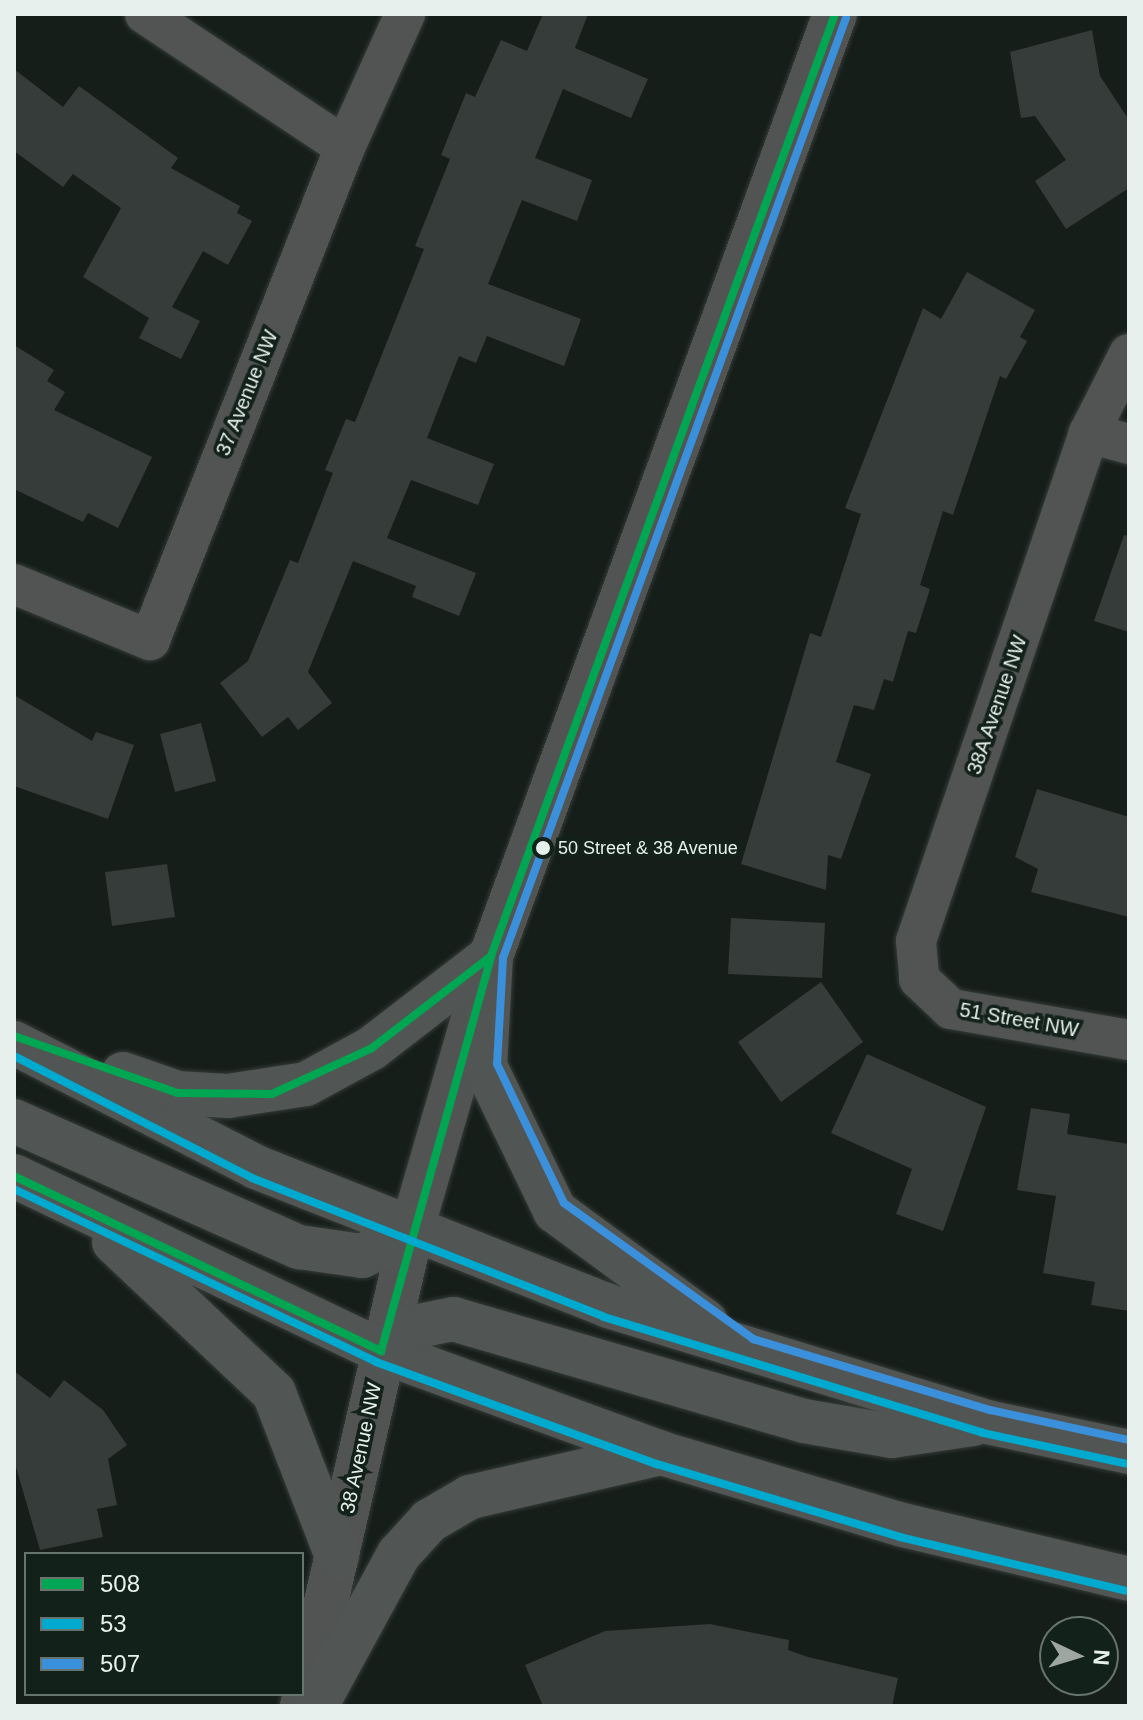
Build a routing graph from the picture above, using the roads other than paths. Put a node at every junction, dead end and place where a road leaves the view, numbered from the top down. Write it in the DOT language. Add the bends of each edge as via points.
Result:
graph roads {
  1 [pos="145,14"];
  2 [pos="405,14"];
  3 [pos="835,14"];
  4 [pos="345,147"];
  5 [pos="1129,354"];
  6 [pos="1089,433"];
  7 [pos="1129,444"];
  8 [pos="14,584"];
  9 [pos="491,956"];
  10 [pos="919,979"];
  11 [pos="14,1036"];
  12 [pos="1129,1040"];
  13 [pos="14,1043"];
  14 [pos="14,1121"];
  15 [pos="14,1176"];
  16 [pos="72,1207"];
  17 [pos="411,1232"];
  18 [pos="748,1350"];
  19 [pos="381,1351"];
  20 [pos="987,1422"];
  21 [pos="1129,1452"];
  22 [pos="661,1453"];
  23 [pos="337,1556"];
  24 [pos="1129,1579"];
  25 [pos="302,1706"];
  26 [pos="316,1706"];
  1 -- 4 [label="street"];
  2 -- 4 [label="street, 37 Avenue NW"];
  3 -- 9 [label="street, 38 Avenue NW"];
  4 -- 8 [label="street, 37 Avenue NW" via="150,640"];
  5 -- 6 [label="street, 38A Avenue NW"];
  6 -- 7 [label="street"];
  6 -- 10 [label="street, 38A Avenue NW" via="916,941"];
  9 -- 11 [label="main road" via="372,1048 272,1094 178,1093"];
  9 -- 17 [label="street, 38 Avenue NW"];
  9 -- 18 [label="main road" via="485,1066 555,1211"];
  10 -- 12 [label="street, 51 Street NW" via="951,1009"];
  13 -- 17 [label="main road" via="256,1167"];
  14 -- 17 [label="main road" via="299,1247 362,1256"];
  15 -- 16 [label="main road"];
  16 -- 19 [label="main road"];
  16 -- 23 [label="main road" via="274,1393"];
  17 -- 18 [label="main road"];
  17 -- 19 [label="street, 38 Avenue NW"];
  18 -- 20 [label="main road"];
  19 -- 20 [label="main road" via="409,1328 453,1319 804,1421 892,1436"];
  19 -- 22 [label="main road"];
  19 -- 23 [label="street, 38 Avenue NW"];
  20 -- 21 [label="main road"];
  22 -- 24 [label="main road" via="903,1525"];
  22 -- 26 [label="main road" via="470,1497 429,1521 399,1554"];
  23 -- 25 [label="street, 38 Avenue NW"];
}
